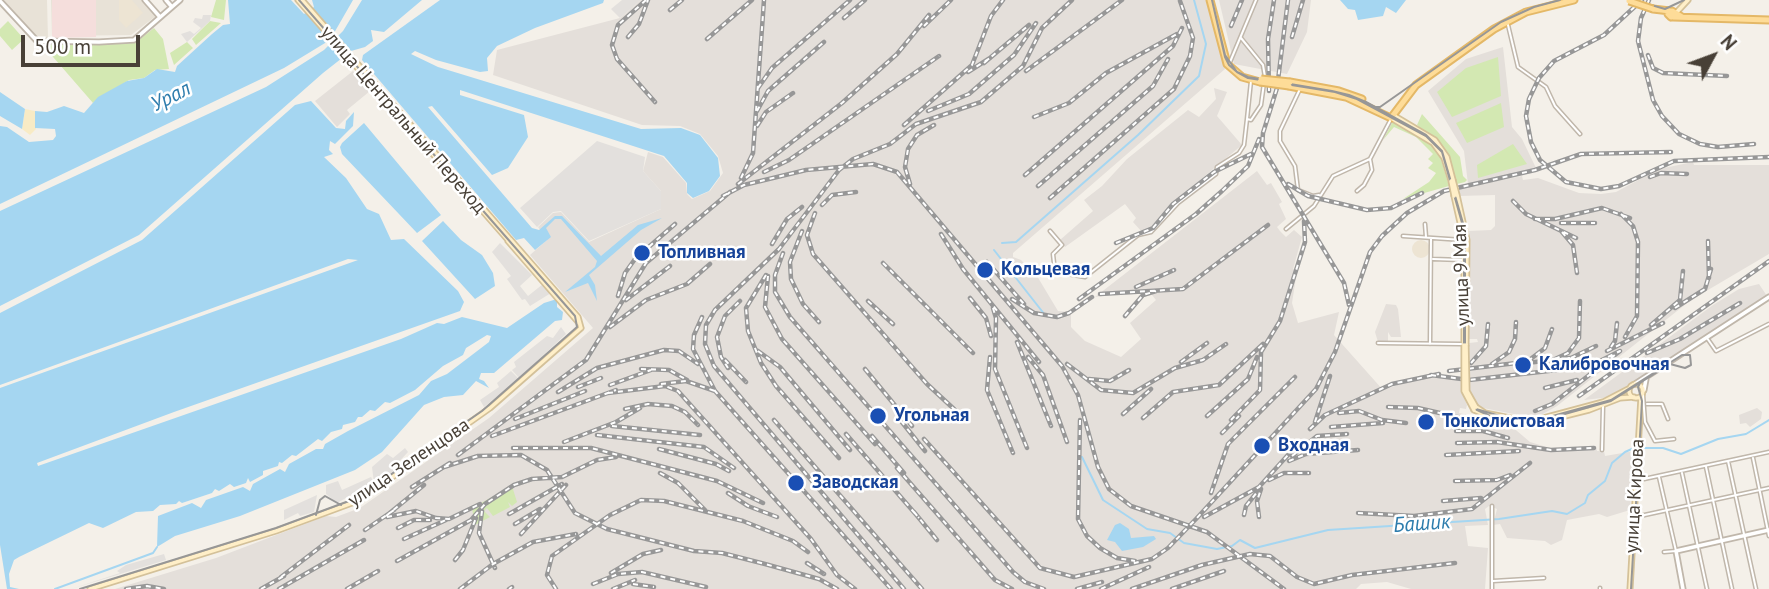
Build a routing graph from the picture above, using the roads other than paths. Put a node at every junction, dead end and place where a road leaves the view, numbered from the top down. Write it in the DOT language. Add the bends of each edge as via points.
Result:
graph roads {
  1 [pos="145,0"];
  2 [pos="166,0"];
  3 [pos="180,0"];
  4 [pos="300,0"];
  5 [pos="1212,0"];
  6 [pos="1255,0"];
  7 [pos="1574,0"];
  8 [pos="1688,0"];
  9 [pos="0,1"];
  10 [pos="1626,1"];
  11 [pos="172,6"];
  12 [pos="1672,14"];
  13 [pos="160,17"];
  14 [pos="1769,20"];
  15 [pos="1507,21"];
  16 [pos="1241,38"];
  17 [pos="1235,52"];
  18 [pos="1226,53"];
  19 [pos="1230,62"];
  20 [pos="1252,80"];
  21 [pos="1261,80"];
  22 [pos="1290,84"];
  23 [pos="1300,88"];
  24 [pos="1392,117"];
  25 [pos="1247,119"];
  26 [pos="1580,134"];
  27 [pos="1370,159"];
  28 [pos="1357,191"];
  29 [pos="1320,195"];
  30 [pos="1456,196"];
  31 [pos="1425,224"];
  32 [pos="1286,229"];
  33 [pos="1050,232"];
  34 [pos="1403,236"];
  35 [pos="1426,239"];
  36 [pos="1431,239"];
  37 [pos="1464,240"];
  38 [pos="1431,259"];
  39 [pos="1466,260"];
  40 [pos="1769,298"];
  41 [pos="1769,324"];
  42 [pos="581,328"];
  43 [pos="1706,338"];
  44 [pos="1378,343"];
  45 [pos="1430,344"];
  46 [pos="1464,345"];
  47 [pos="1646,377"];
  48 [pos="1635,384"];
  49 [pos="1628,389"];
  50 [pos="1639,395"];
  51 [pos="1603,404"];
  52 [pos="1643,404"];
  53 [pos="1668,419"];
  54 [pos="1674,439"];
  55 [pos="1602,450"];
  56 [pos="1769,452"];
  57 [pos="1752,456"];
  58 [pos="1728,461"];
  59 [pos="1706,466"];
  60 [pos="1682,472"];
  61 [pos="1659,476"];
  62 [pos="1644,479"];
  63 [pos="1769,488"];
  64 [pos="1759,490"];
  65 [pos="1735,495"];
  66 [pos="1713,500"];
  67 [pos="1689,505"];
  68 [pos="1492,506"];
  69 [pos="1667,510"];
  70 [pos="1640,516"];
  71 [pos="1769,532"];
  72 [pos="1744,535"];
  73 [pos="1722,540"];
  74 [pos="1698,546"];
  75 [pos="1676,551"];
  76 [pos="1664,552"];
  77 [pos="1544,578"];
  78 [pos="1492,581"];
  79 [pos="90,589"];
  80 [pos="1492,589"];
  81 [pos="1630,589"];
  82 [pos="1683,589"];
  83 [pos="1707,589"];
  84 [pos="1732,589"];
  85 [pos="1756,589"];
  1 -- 13 [label="street"];
  2 -- 11 [label="street"];
  3 -- 11 [label="street"];
  4 -- 42 [label="main road, улица Центральный Переход"];
  5 -- 18 [label="main road, улица 9 Мая"];
  5 -- 20 [label="main road, улица 9 Мая" via="1224,59 1236,74"];
  6 -- 16 [label="street"];
  7 -- 15 [label="main road" via="1542,6"];
  8 -- 12 [label="main road"];
  9 -- 13 [label="street" via="39,42 131,41"];
  10 -- 12 [label="main road, bridge"];
  11 -- 13 [label="street"];
  12 -- 14 [label="main road"];
  15 -- 24 [label="main road" via="1416,85"];
  15 -- 26 [label="street" via="1518,67 1546,87 1555,106"];
  16 -- 17 [label="street"];
  16 -- 25 [label="street" via="1265,70 1261,105 1251,120"];
  17 -- 18 [label="street"];
  17 -- 19 [label="street"];
  18 -- 19 [label="main road, улица 9 Мая"];
  19 -- 21 [label="main road, улица 9 Мая"];
  20 -- 21 [label="main road, улица 9 Мая"];
  20 -- 25 [label="street"];
  21 -- 22 [label="main road, улица 9 Мая, bridge"];
  22 -- 23 [label="main road, улица 9 Мая"];
  22 -- 24 [label="main road, улица 9 Мая" via="1350,94"];
  23 -- 24 [label="main road, улица 9 Мая" via="1346,97"];
  23 -- 29 [label="street" via="1280,131 1280,141 1293,161 1298,190 1313,197"];
  24 -- 27 [label="street"];
  24 -- 30 [label="main road, улица 9 Мая, bridge" via="1433,142 1444,158"];
  25 -- 33 [label="street" via="1239,153 1217,167 1216,174 1178,203 1151,232 1139,235 1085,277 1062,273 1052,258 1062,245"];
  27 -- 28 [label="street" via="1372,170"];
  27 -- 29 [label="street" via="1333,176"];
  29 -- 32 [label="street" via="1309,211"];
  30 -- 37 [label="main road, улица 9 Мая"];
  30 -- 39 [label="main road, улица 9 Мая" via="1466,230"];
  31 -- 35 [label="street"];
  34 -- 35 [label="street"];
  35 -- 36 [label="street"];
  36 -- 37 [label="street"];
  36 -- 38 [label="street"];
  37 -- 39 [label="main road, улица 9 Мая"];
  38 -- 39 [label="street"];
  38 -- 45 [label="street"];
  39 -- 46 [label="main road, улица 9 Мая"];
  40 -- 43 [label="street"];
  41 -- 43 [label="street" via="1716,351"];
  42 -- 79 [label="main road, улица Зеленцова" via="488,410 360,500"];
  43 -- 47 [label="street"];
  44 -- 45 [label="street"];
  45 -- 46 [label="street"];
  46 -- 51 [label="main road, улица 9 Мая, bridge" via="1467,391 1475,409 1529,420"];
  47 -- 48 [label="street"];
  47 -- 50 [label="street"];
  48 -- 49 [label="main road"];
  48 -- 50 [label="main road"];
  49 -- 50 [label="main road"];
  49 -- 51 [label="main road, улица 9 Мая"];
  50 -- 51 [label="main road, улица 9 Мая"];
  50 -- 52 [label="main road"];
  50 -- 52 [label="street"];
  51 -- 55 [label="street"];
  52 -- 53 [label="street" via="1662,404"];
  52 -- 54 [label="street" via="1645,422 1655,441"];
  52 -- 81 [label="main road, улица Кирова"];
  56 -- 57 [label="street"];
  57 -- 58 [label="street"];
  57 -- 64 [label="street"];
  58 -- 59 [label="street"];
  58 -- 65 [label="street"];
  59 -- 60 [label="street"];
  59 -- 66 [label="street"];
  60 -- 61 [label="street"];
  60 -- 67 [label="street"];
  61 -- 62 [label="street"];
  61 -- 69 [label="street"];
  63 -- 64 [label="street"];
  64 -- 65 [label="street"];
  64 -- 71 [label="street"];
  65 -- 66 [label="street"];
  65 -- 72 [label="street"];
  66 -- 67 [label="street"];
  66 -- 73 [label="street"];
  67 -- 69 [label="street"];
  67 -- 74 [label="street"];
  68 -- 78 [label="street"];
  69 -- 70 [label="street"];
  69 -- 75 [label="street"];
  71 -- 72 [label="street"];
  72 -- 73 [label="street"];
  72 -- 85 [label="street"];
  73 -- 74 [label="street"];
  73 -- 84 [label="street"];
  74 -- 75 [label="street"];
  74 -- 83 [label="street"];
  75 -- 76 [label="street"];
  75 -- 82 [label="street"];
  77 -- 78 [label="street"];
  78 -- 80 [label="street"];
}
